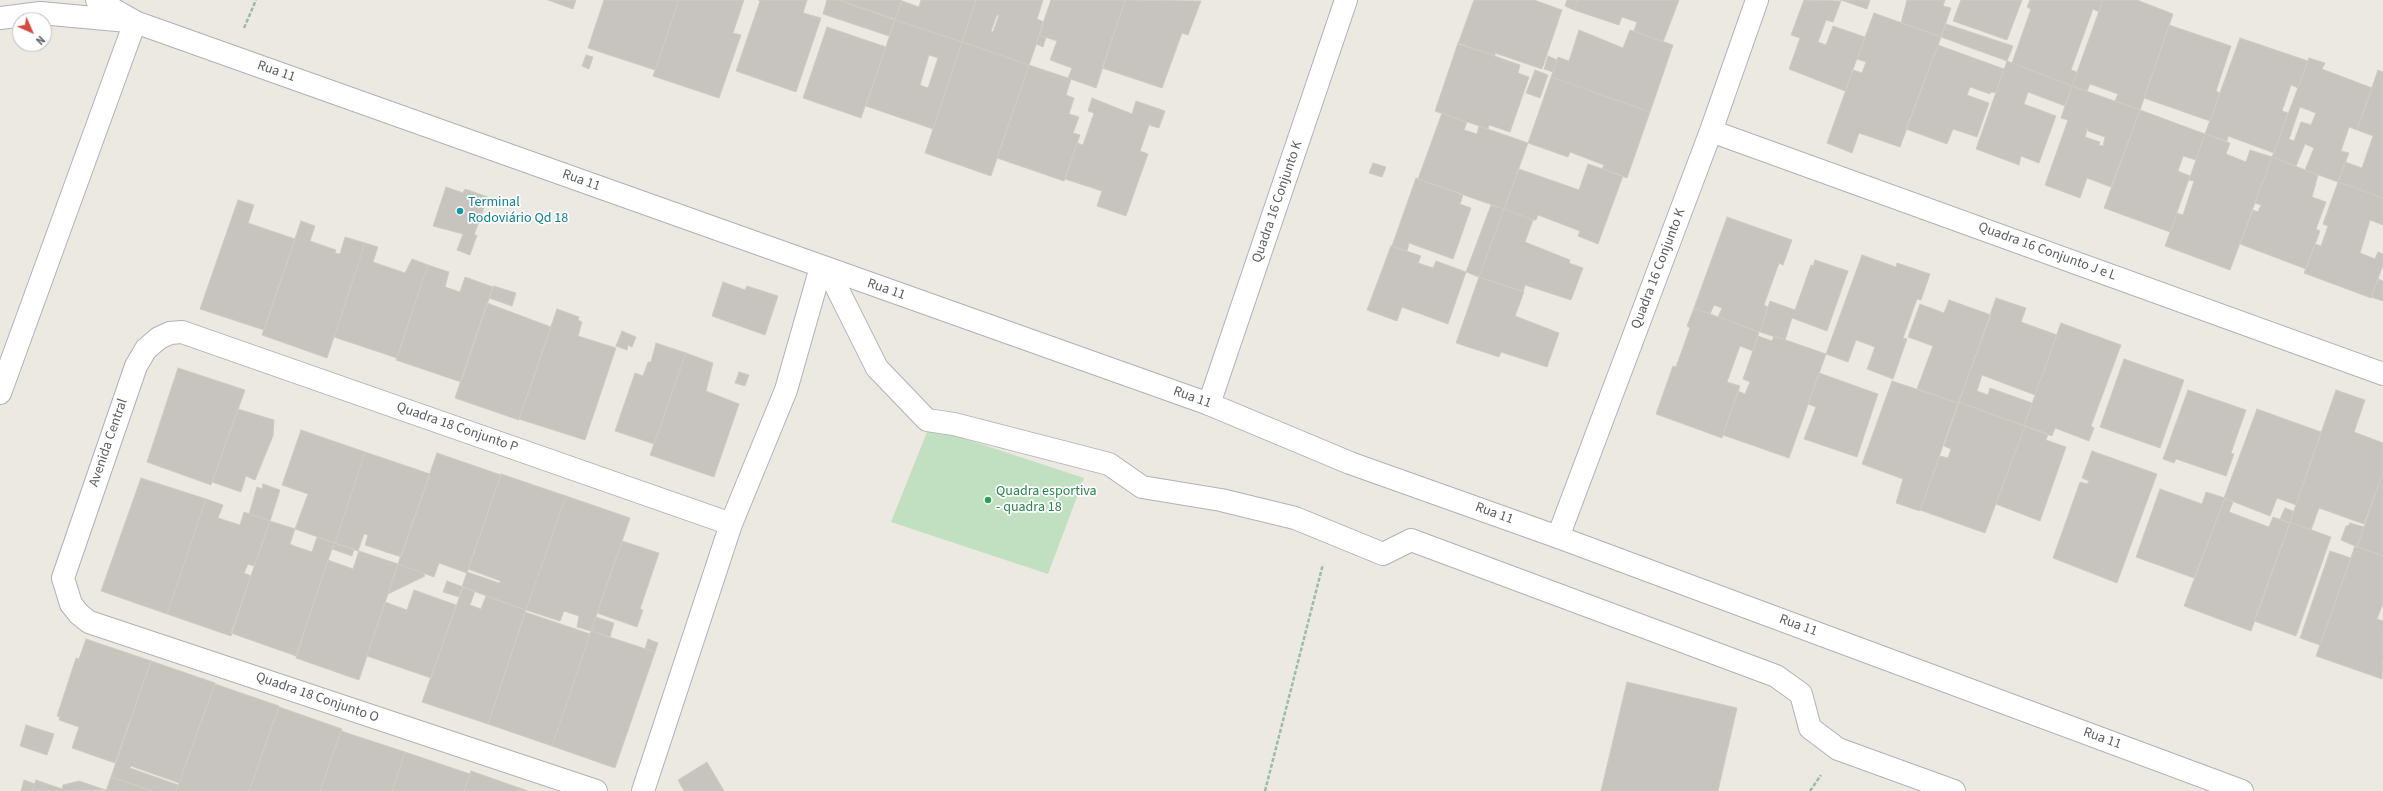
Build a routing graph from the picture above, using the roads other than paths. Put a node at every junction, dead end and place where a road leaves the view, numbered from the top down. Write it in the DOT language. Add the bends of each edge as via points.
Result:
graph roads {
  1 [pos="97,0"];
  2 [pos="1757,0"];
  3 [pos="1344,1"];
  4 [pos="0,18"];
  5 [pos="135,22"];
  6 [pos="1711,131"];
  7 [pos="824,269"];
  8 [pos="182,332"];
  9 [pos="2383,374"];
  10 [pos="0,393"];
  11 [pos="1209,404"];
  12 [pos="731,524"];
  13 [pos="1558,537"];
  14 [pos="63,578"];
  15 [pos="596,791"];
  16 [pos="643,791"];
  17 [pos="1954,791"];
  18 [pos="2242,791"];
  1 -- 5 [label="street, Rua 11"];
  2 -- 6 [label="street, Quadra 16 Conjunto K"];
  3 -- 11 [label="street, Quadra 16 Conjunto K"];
  4 -- 5 [label="street, Rua 11" via="40,13"];
  5 -- 7 [label="street, Rua 11"];
  5 -- 10 [label="street"];
  6 -- 9 [label="street, Quadra 16 Conjunto J e L"];
  6 -- 13 [label="street, Quadra 16 Conjunto K"];
  7 -- 11 [label="street, Rua 11"];
  7 -- 12 [label="street" via="786,390"];
  7 -- 17 [label="street" via="878,368 927,420 954,424 1109,464 1142,487 1221,500 1295,518 1384,554 1412,540 1776,676 1801,694 1810,728 1838,749"];
  8 -- 12 [label="street, Quadra 18 Conjunto P"];
  8 -- 14 [label="street, Avenida Central" via="170,333 159,338 146,349 136,366"];
  11 -- 13 [label="street, Rua 11" via="1350,463"];
  12 -- 16 [label="street"];
  13 -- 18 [label="street, Rua 11"];
  14 -- 15 [label="street, Quadra 18 Conjunto O" via="70,604 90,622"];
}
